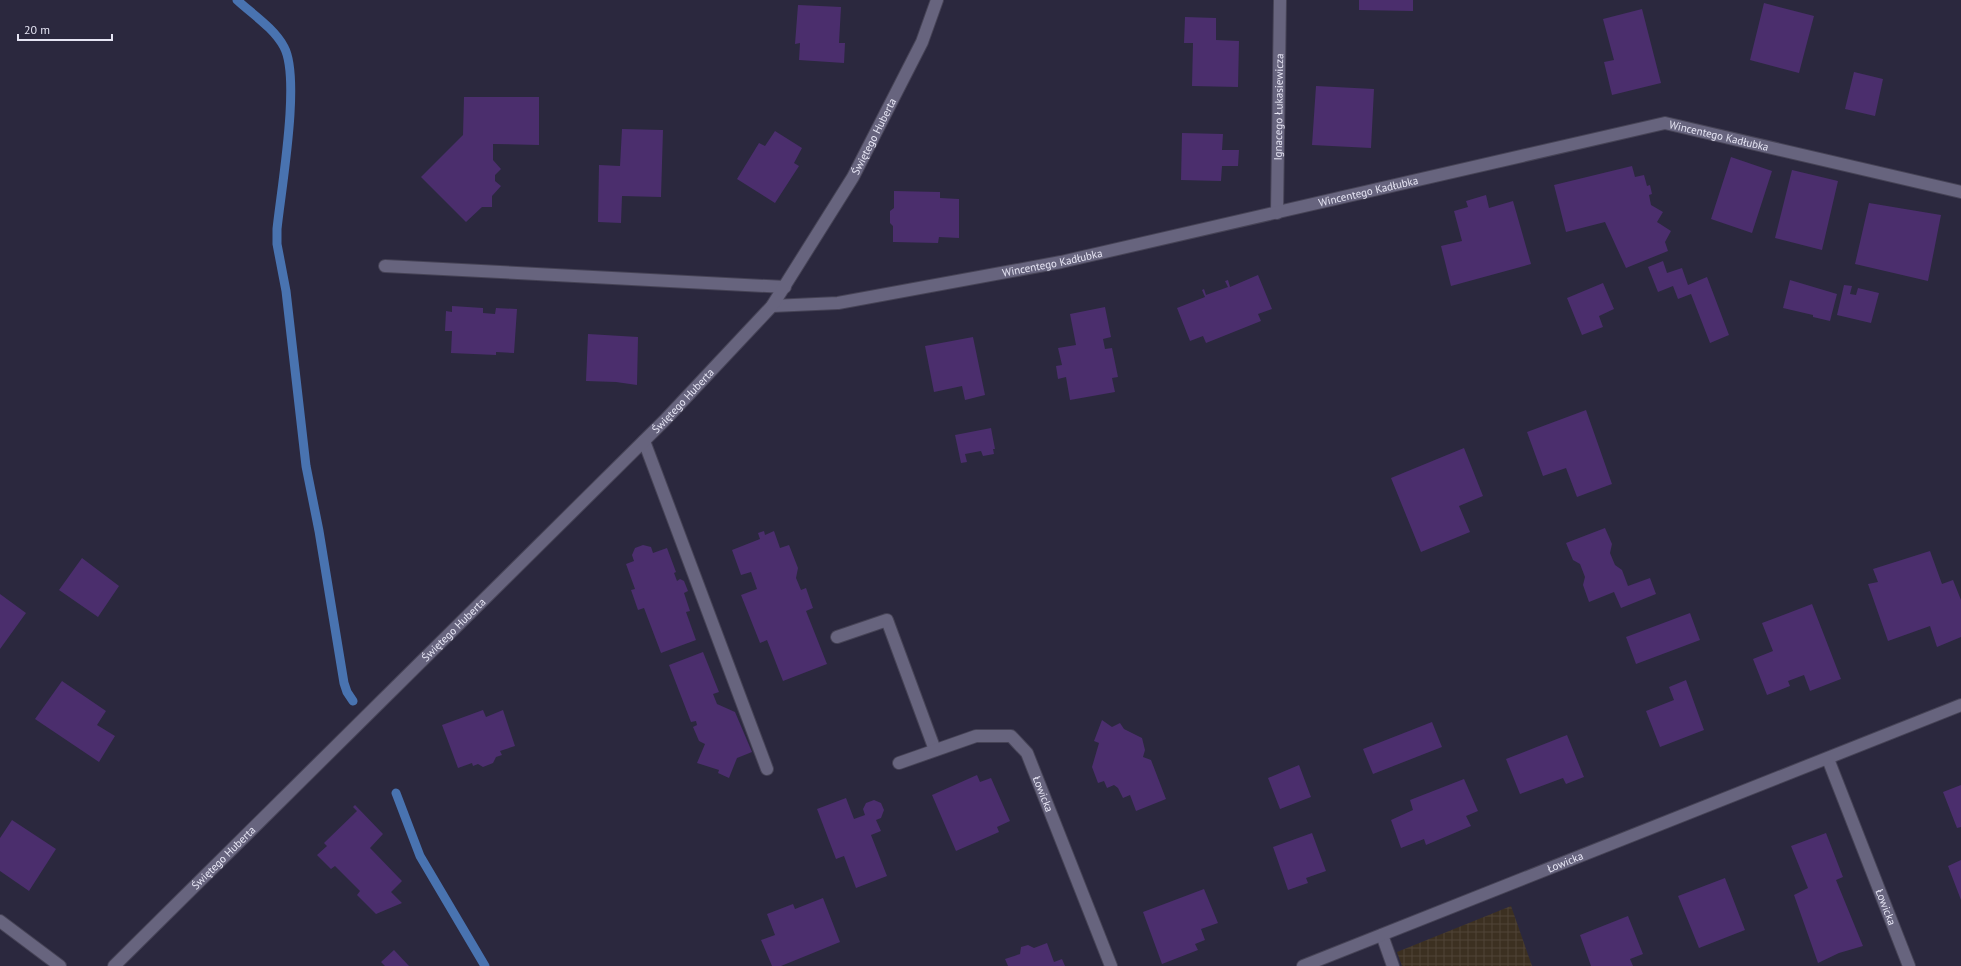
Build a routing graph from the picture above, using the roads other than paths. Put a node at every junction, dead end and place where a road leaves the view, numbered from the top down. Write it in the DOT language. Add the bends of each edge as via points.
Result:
graph roads {
  1 [pos="936,0"];
  2 [pos="1280,0"];
  3 [pos="1961,192"];
  4 [pos="1277,213"];
  5 [pos="385,266"];
  6 [pos="785,287"];
  7 [pos="772,306"];
  8 [pos="644,441"];
  9 [pos="837,637"];
  10 [pos="1961,705"];
  11 [pos="935,750"];
  12 [pos="1828,759"];
  13 [pos="900,763"];
  14 [pos="768,768"];
  15 [pos="0,921"];
  16 [pos="1382,935"];
  17 [pos="60,966"];
  18 [pos="114,966"];
  19 [pos="1111,966"];
  20 [pos="1303,966"];
  21 [pos="1393,966"];
  22 [pos="1909,966"];
  1 -- 6 [label="street, Świętego Huberta" via="922,42 853,177"];
  2 -- 4 [label="street, Ignacego Łukasiewicza"];
  3 -- 4 [label="street, Wincentego Kadłubka" via="1665,124"];
  4 -- 7 [label="street, Wincentego Kadłubka" via="1061,262 869,298 838,303"];
  5 -- 6 [label="street"];
  6 -- 7 [label="street, Świętego Huberta"];
  7 -- 8 [label="street, Świętego Huberta"];
  8 -- 14 [label="street"];
  8 -- 18 [label="street, Świętego Huberta"];
  9 -- 11 [label="street" via="886,620"];
  10 -- 12 [label="street, Łowicka"];
  11 -- 13 [label="street, Łowicka"];
  11 -- 19 [label="street, Łowicka" via="976,736 1011,736 1028,753"];
  12 -- 16 [label="street, Łowicka"];
  12 -- 22 [label="street, Łowicka"];
  15 -- 17 [label="street"];
  16 -- 20 [label="street, Łowicka"];
  16 -- 21 [label="street"];
}
